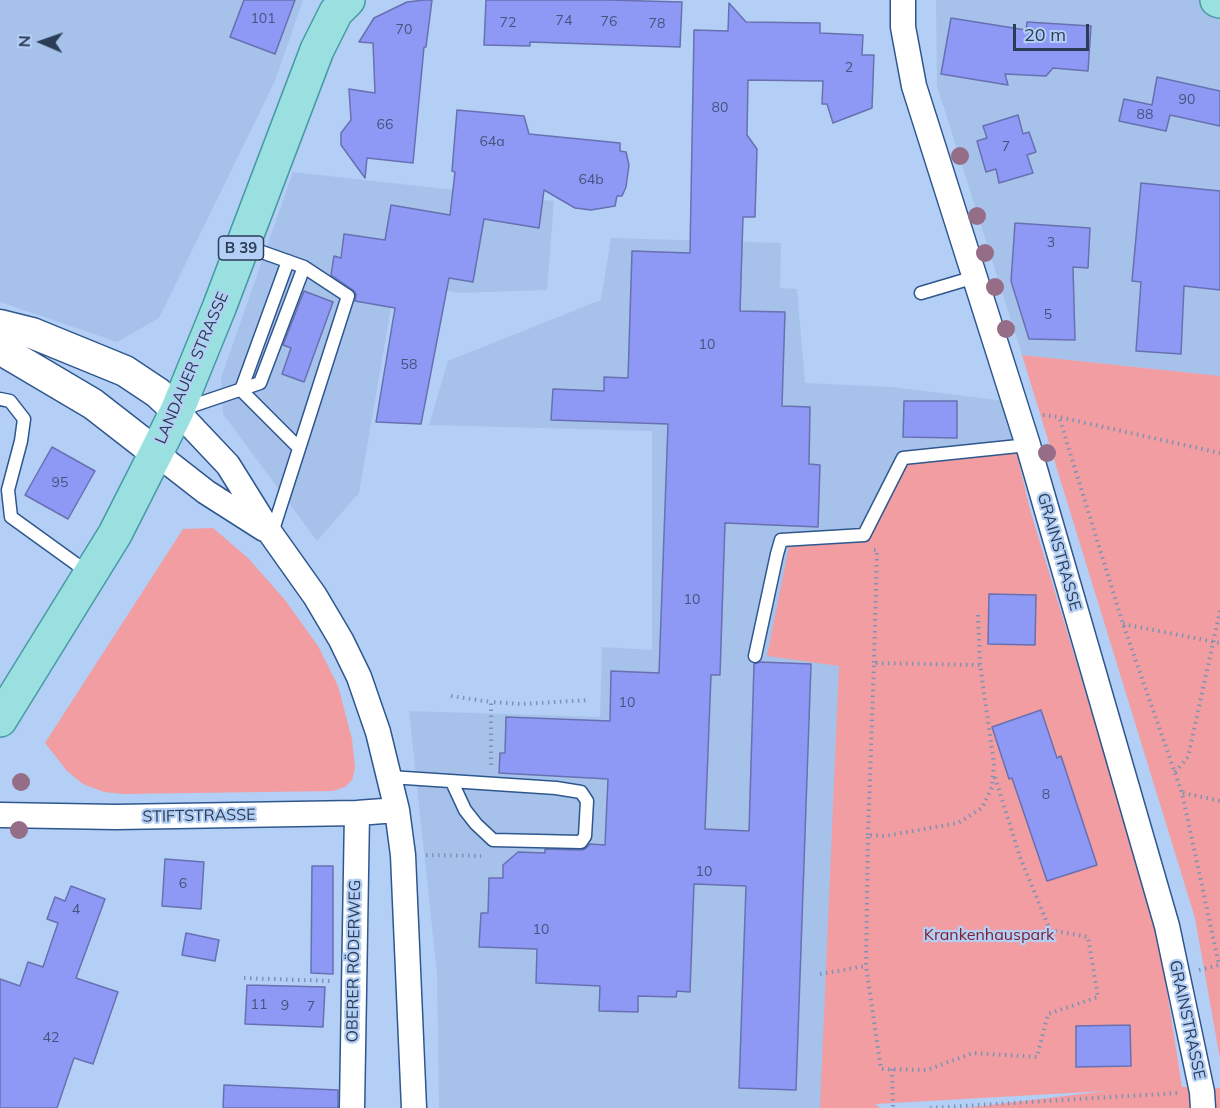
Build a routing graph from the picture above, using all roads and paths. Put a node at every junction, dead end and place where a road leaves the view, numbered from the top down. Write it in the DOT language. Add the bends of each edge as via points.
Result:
graph roads {
  1 [pos="348,0"];
  2 [pos="903,0"];
  3 [pos="242,245"];
  4 [pos="288,261"];
  5 [pos="304,267"];
  6 [pos="975,277"];
  7 [pos="921,293"];
  8 [pos="0,325"];
  9 [pos="0,350"];
  10 [pos="241,390"];
  11 [pos="0,399"];
  12 [pos="177,411"];
  13 [pos="1028,445"];
  14 [pos="298,447"];
  15 [pos="156,453"];
  16 [pos="1220,453"];
  17 [pos="271,534"];
  18 [pos="866,550"];
  19 [pos="91,575"];
  20 [pos="1220,611"];
  21 [pos="978,615"];
  22 [pos="1122,624"];
  23 [pos="1213,641"];
  24 [pos="1220,643"];
  25 [pos="755,656"];
  26 [pos="874,663"];
  27 [pos="980,666"];
  28 [pos="451,696"];
  29 [pos="589,700"];
  30 [pos="491,702"];
  31 [pos="520,704"];
  32 [pos="0,720"];
  33 [pos="1175,772"];
  34 [pos="994,774"];
  35 [pos="390,777"];
  36 [pos="452,782"];
  37 [pos="1182,793"];
  38 [pos="1220,801"];
  39 [pos="397,810"];
  40 [pos="357,813"];
  41 [pos="0,815"];
  42 [pos="868,835"];
  43 [pos="403,855"];
  44 [pos="487,857"];
  45 [pos="866,966"];
  46 [pos="1220,966"];
  47 [pos="820,974"];
  48 [pos="244,978"];
  49 [pos="353,981"];
  50 [pos="892,1069"];
  51 [pos="1203,1100"];
  52 [pos="352,1108"];
  53 [pos="414,1108"];
  54 [pos="893,1108"];
  55 [pos="930,1108"];
  1 -- 3 [label="main road, LANDAUER STRASSE / B 39" via="336,12 317,50"];
  2 -- 6 [label="street, GRAINSTRASSE" via="903,27 914,86"];
  3 -- 4 [label="lane"];
  3 -- 12 [label="main road, LANDAUER STRASSE / B 39"];
  4 -- 5 [label="lane"];
  4 -- 10 [label="lane"];
  5 -- 10 [label="lane" via="260,383"];
  5 -- 14 [label="lane" via="348,296"];
  6 -- 7 [label="lane"];
  6 -- 13 [label="street, GRAINSTRASSE"];
  8 -- 12 [label="street" via="32,333 125,371"];
  9 -- 15 [label="street" via="93,404"];
  10 -- 12 [label="lane"];
  10 -- 14 [label="lane"];
  11 -- 19 [label="lane" via="10,401 24,419 8,490 11,517"];
  12 -- 15 [label="main road, LANDAUER STRASSE / B 39"];
  12 -- 17 [label="street" via="228,465"];
  13 -- 25 [label="lane" via="903,458 864,535 782,540"];
  13 -- 51 [label="street, GRAINSTRASSE" via="1167,926"];
  14 -- 17 [label="lane"];
  15 -- 17 [label="street" via="206,492"];
  15 -- 19 [label="main road, LANDAUER STRASSE / B 39"];
  16 -- 22 [label="path" via="1059,417"];
  17 -- 35 [label="street" via="341,640 378,732"];
  18 -- 26 [label="path" via="877,550"];
  19 -- 32 [label="main road, LANDAUER STRASSE / B 39"];
  20 -- 23 [label="path"];
  21 -- 27 [label="path"];
  22 -- 23 [label="path"];
  22 -- 33 [label="path"];
  23 -- 24 [label="path"];
  23 -- 33 [label="path" via="1188,756"];
  26 -- 27 [label="path"];
  26 -- 42 [label="path"];
  27 -- 34 [label="path"];
  28 -- 30 [label="path"];
  29 -- 31 [label="path"];
  33 -- 37 [label="path"];
  34 -- 42 [label="path" via="982,808 958,823 885,836"];
  34 -- 50 [label="path" via="1020,857 1050,930 1088,937 1098,997 1048,1014 1038,1057 973,1053 927,1070"];
  35 -- 36 [label="lane"];
  35 -- 39 [label="street"];
  36 -- 36 [label="lane" via="465,810 493,840 581,842 585,836 587,801 580,792"];
  37 -- 38 [label="path"];
  37 -- 46 [label="path"];
  39 -- 40 [label="street, STIFTSTRASSE"];
  39 -- 43 [label="street"];
  40 -- 41 [label="street, STIFTSTRASSE" via="116,818"];
  40 -- 49 [label="street, OBERER RÖDERWEG"];
  42 -- 45 [label="path"];
  43 -- 44 [label="path"];
  43 -- 53 [label="street"];
  45 -- 47 [label="path"];
  45 -- 50 [label="path" via="881,1069"];
  48 -- 49 [label="path"];
  49 -- 52 [label="street, OBERER RÖDERWEG"];
  50 -- 54 [label="path"];
  51 -- 55 [label="path"];
}
